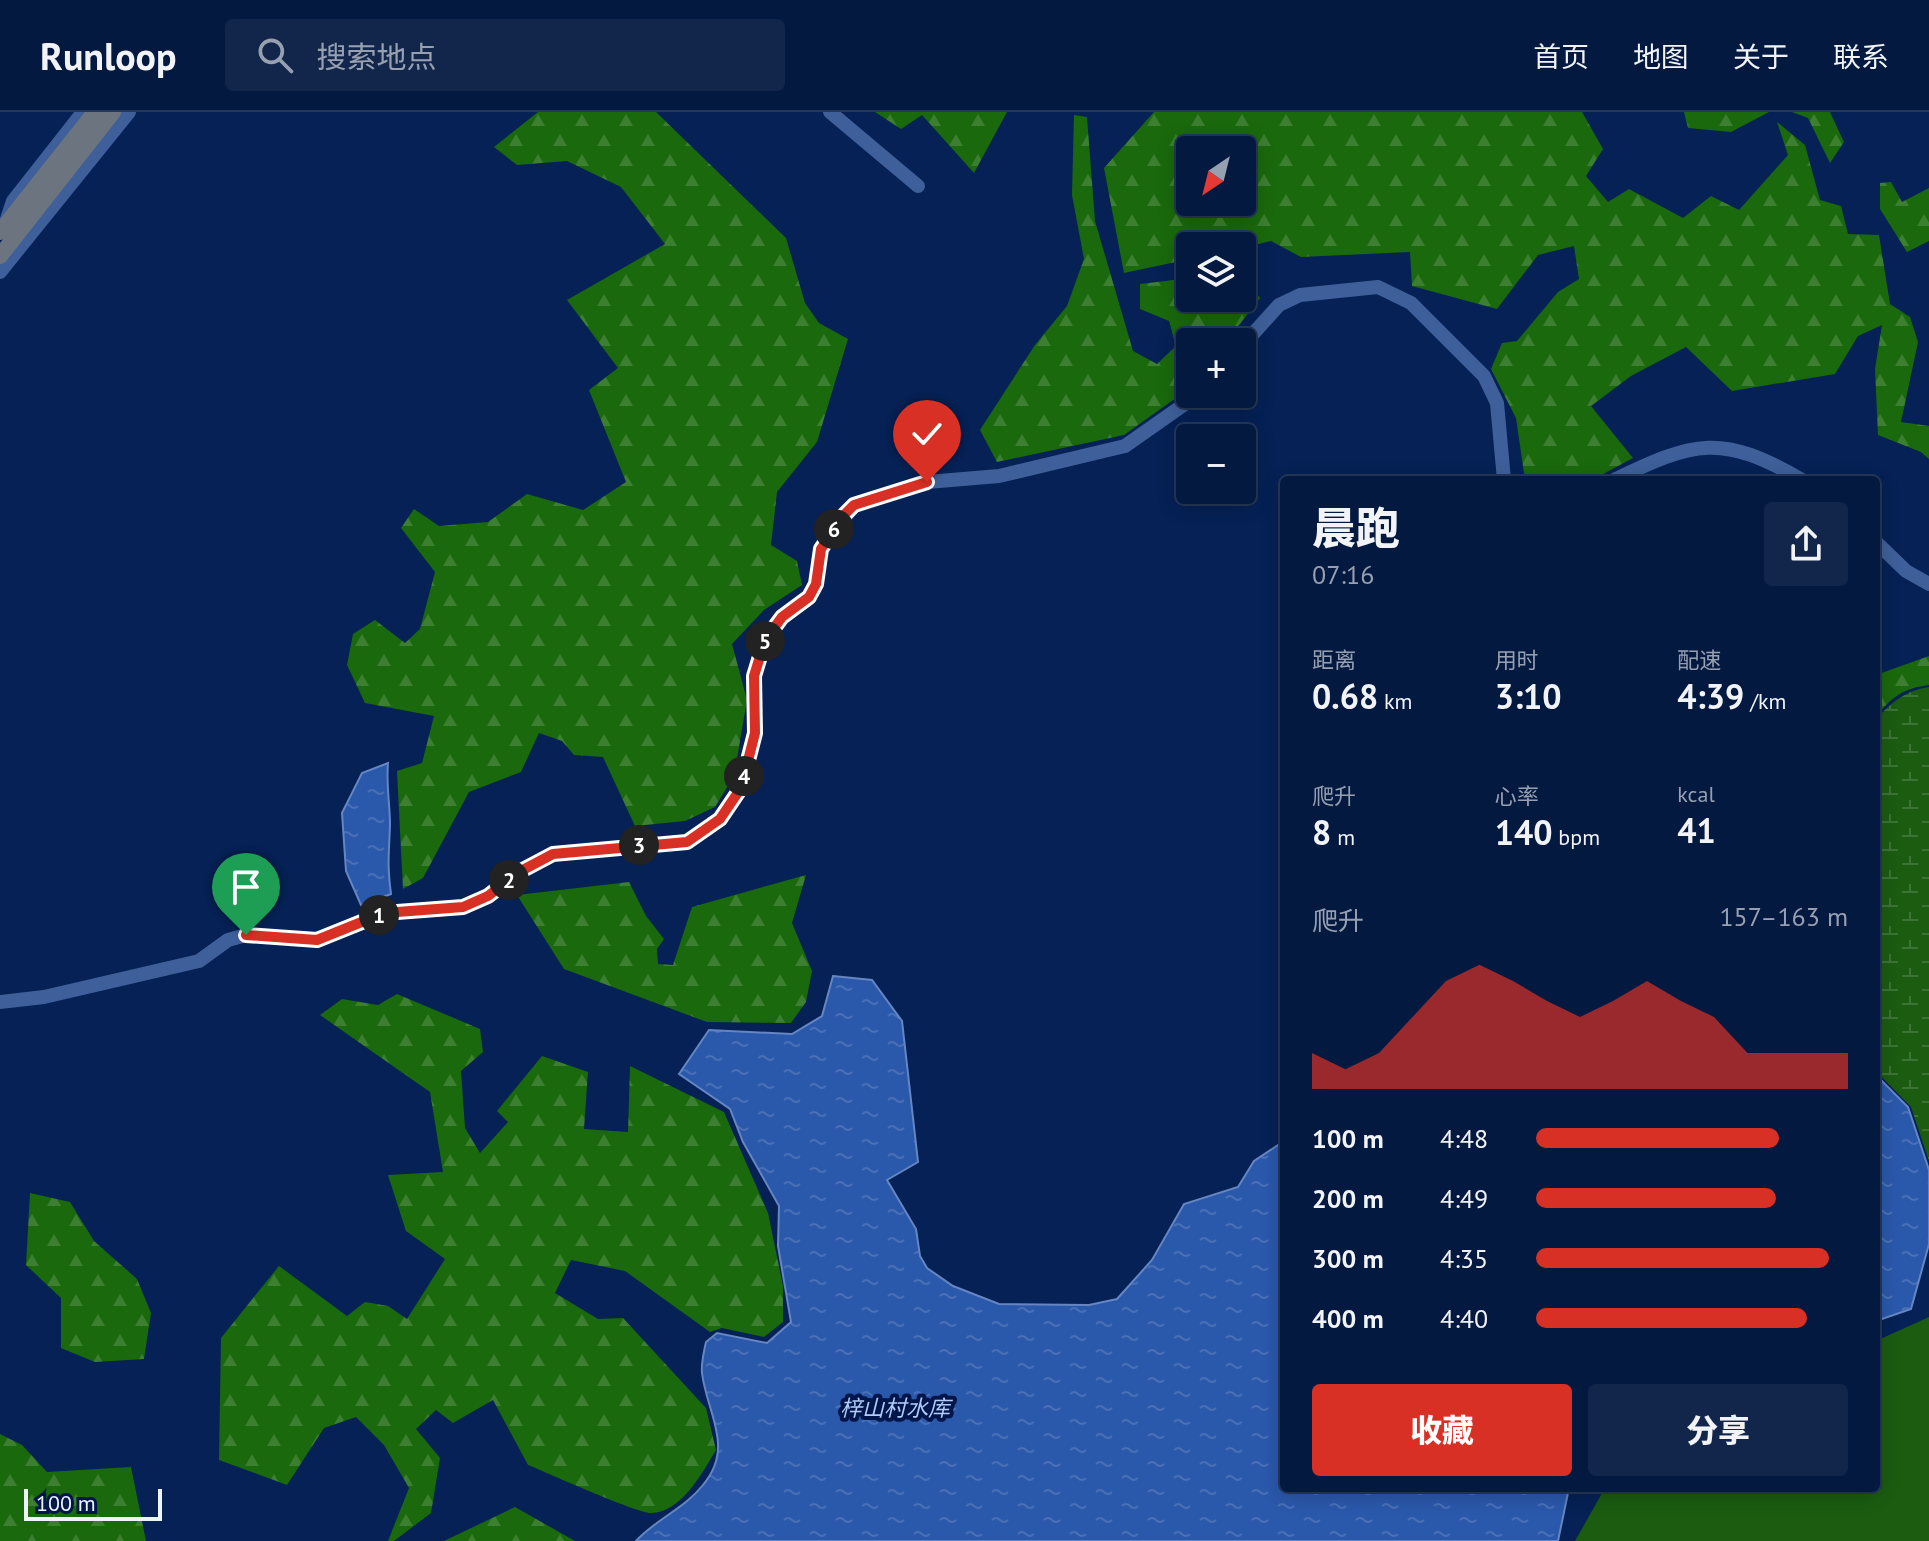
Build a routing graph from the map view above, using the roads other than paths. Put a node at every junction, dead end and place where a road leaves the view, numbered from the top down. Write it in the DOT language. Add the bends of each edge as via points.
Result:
graph roads {
  1 [pos="83,112"];
  2 [pos="95,112"];
  3 [pos="113,112"];
  4 [pos="129,112"];
  5 [pos="830,112"];
  6 [pos="918,186"];
  7 [pos="2,229"];
  8 [pos="0,256"];
  9 [pos="0,272"];
  10 [pos="1256,330"];
  11 [pos="1179,408"];
  12 [pos="1504,476"];
  13 [pos="1622,476"];
  14 [pos="1795,476"];
  15 [pos="1880,546"];
  16 [pos="1929,584"];
  17 [pos="0,1002"];
  1 -- 7 [label="street" via="13,201"];
  2 -- 7 [label="main road"];
  3 -- 8 [label="main road"];
  4 -- 9 [label="street"];
  5 -- 6 [label="street"];
  10 -- 12 [label="street" via="1279,305 1300,295 1378,287 1411,303 1484,376 1497,403"];
  11 -- 17 [label="street" via="1125,446 999,476 927,482 854,505 821,549 809,597 782,617 765,640 754,676 755,733 741,788 720,819 687,842 553,854 463,907 384,913 317,940 246,935 228,940 199,961"];
  13 -- 14 [label="street" via="1673,452 1722,445 1762,457"];
  15 -- 16 [label="street"];
}
